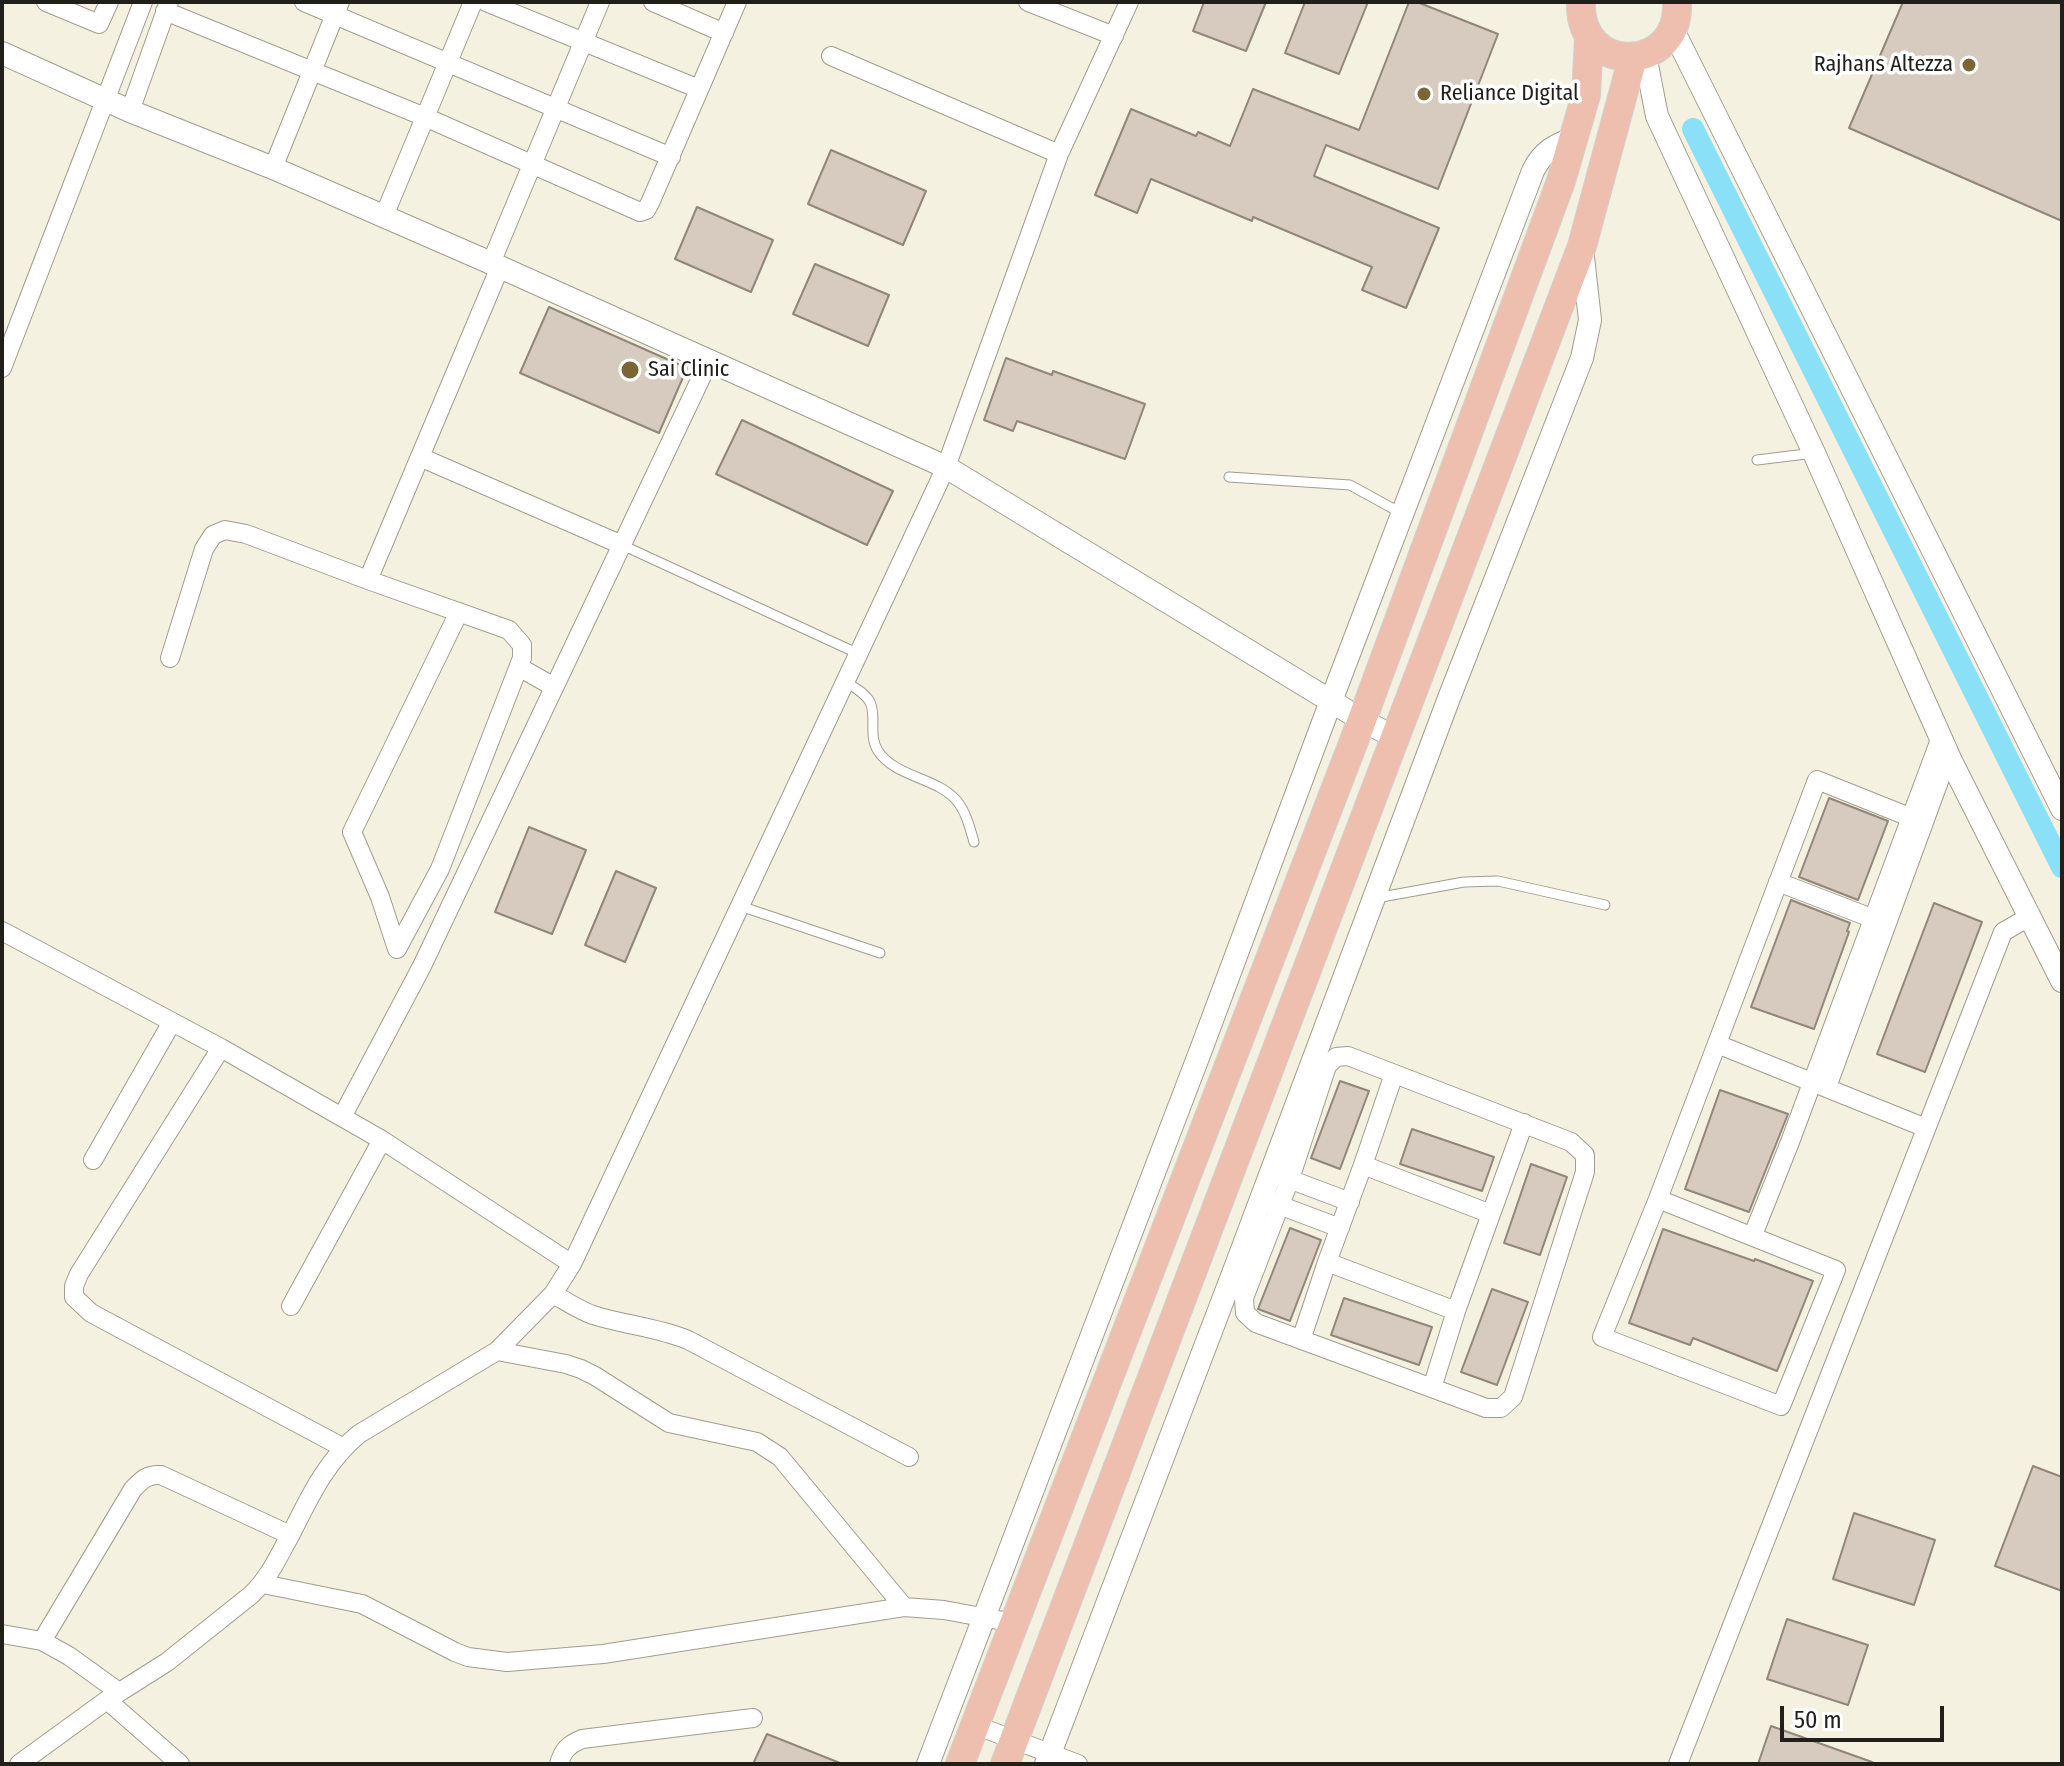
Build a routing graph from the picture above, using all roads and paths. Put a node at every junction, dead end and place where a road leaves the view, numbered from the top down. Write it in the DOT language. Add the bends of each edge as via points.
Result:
graph roads {
  1 [pos="46,2"];
  2 [pos="109,2"];
  3 [pos="143,2"];
  4 [pos="304,2"];
  5 [pos="473,2"];
  6 [pos="486,2"];
  7 [pos="600,2"];
  8 [pos="653,2"];
  9 [pos="737,2"];
  10 [pos="1028,2"];
  11 [pos="1129,2"];
  12 [pos="1581,2"];
  13 [pos="167,7"];
  14 [pos="338,8"];
  15 [pos="1675,16"];
  16 [pos="724,33"];
  17 [pos="1114,36"];
  18 [pos="1589,37"];
  19 [pos="584,42"];
  20 [pos="2,53"];
  21 [pos="831,56"];
  22 [pos="1639,56"];
  23 [pos="448,63"];
  24 [pos="312,71"];
  25 [pos="699,89"];
  26 [pos="106,100"];
  27 [pos="556,108"];
  28 [pos="130,111"];
  29 [pos="425,117"];
  30 [pos="1574,138"];
  31 [pos="1059,154"];
  32 [pos="671,157"];
  33 [pos="532,165"];
  34 [pos="273,168"];
  35 [pos="384,216"];
  36 [pos="1582,246"];
  37 [pos="496,265"];
  38 [pos="710,359"];
  39 [pos="2,368"];
  40 [pos="1814,453"];
  41 [pos="420,457"];
  42 [pos="1757,460"];
  43 [pos="946,467"];
  44 [pos="1229,477"];
  45 [pos="1402,514"];
  46 [pos="622,545"];
  47 [pos="368,580"];
  48 [pos="459,612"];
  49 [pos="859,654"];
  50 [pos="170,658"];
  51 [pos="519,667"];
  52 [pos="846,682"];
  53 [pos="554,687"];
  54 [pos="1331,701"];
  55 [pos="1362,720"];
  56 [pos="1396,738"];
  57 [pos="1945,746"];
  58 [pos="2062,809"];
  59 [pos="1919,810"];
  60 [pos="974,842"];
  61 [pos="1778,882"];
  62 [pos="1375,899"];
  63 [pos="1605,905"];
  64 [pos="740,906"];
  65 [pos="2029,917"];
  66 [pos="1874,919"];
  67 [pos="2,931"];
  68 [pos="880,953"];
  69 [pos="2062,981"];
  70 [pos="172,1022"];
  71 [pos="1717,1044"];
  72 [pos="221,1048"];
  73 [pos="1394,1074"];
  74 [pos="1820,1084"];
  75 [pos="342,1117"];
  76 [pos="1524,1123"];
  77 [pos="1926,1128"];
  78 [pos="382,1140"];
  79 [pos="93,1160"];
  80 [pos="1363,1165"];
  81 [pos="1280,1176"];
  82 [pos="1658,1199"];
  83 [pos="1271,1201"];
  84 [pos="1350,1202"];
  85 [pos="1491,1214"];
  86 [pos="1340,1228"];
  87 [pos="1753,1235"];
  88 [pos="1327,1262"];
  89 [pos="572,1264"];
  90 [pos="553,1294"];
  91 [pos="291,1306"];
  92 [pos="1456,1311"];
  93 [pos="1301,1340"];
  94 [pos="497,1351"];
  95 [pos="1432,1388"];
  96 [pos="342,1447"];
  97 [pos="909,1457"];
  98 [pos="290,1535"];
  99 [pos="263,1584"];
  100 [pos="904,1607"];
  101 [pos="984,1617"];
  102 [pos="1014,1623"];
  103 [pos="2,1634"];
  104 [pos="42,1641"];
  105 [pos="113,1696"];
  106 [pos="753,1718"];
  107 [pos="975,1725"];
  108 [pos="1010,1752"];
  109 [pos="1048,1759"];
  110 [pos="19,1764"];
  111 [pos="180,1764"];
  112 [pos="559,1764"];
  113 [pos="928,1764"];
  114 [pos="960,1764"];
  115 [pos="1078,1764"];
  116 [pos="1678,1764"];
  1 -- 2 [label="street" via="99,24"];
  3 -- 26 [label="street"];
  4 -- 14 [label="street"];
  5 -- 23 [label="street"];
  6 -- 19 [label="street"];
  7 -- 19 [label="street"];
  8 -- 16 [label="street"];
  9 -- 16 [label="street"];
  10 -- 17 [label="street"];
  11 -- 17 [label="street"];
  12 -- 18 [label="main road"];
  13 -- 24 [label="street"];
  13 -- 28 [label="street"];
  14 -- 23 [label="street"];
  14 -- 24 [label="street"];
  15 -- 22 [label="main road" via="1666,40"];
  15 -- 58 [label="street"];
  16 -- 25 [label="street"];
  17 -- 31 [label="street"];
  18 -- 22 [label="main road" via="1608,53"];
  18 -- 30 [label="main road" via="1586,95"];
  19 -- 25 [label="street"];
  19 -- 27 [label="street"];
  20 -- 26 [label="street"];
  21 -- 31 [label="street"];
  22 -- 36 [label="main road"];
  22 -- 40 [label="street" via="1657,116"];
  23 -- 27 [label="street"];
  23 -- 29 [label="street"];
  24 -- 29 [label="street"];
  24 -- 34 [label="street"];
  25 -- 32 [label="street"];
  26 -- 28 [label="street"];
  26 -- 39 [label="street"];
  27 -- 32 [label="street"];
  27 -- 33 [label="street"];
  28 -- 34 [label="street"];
  29 -- 33 [label="street"];
  29 -- 35 [label="street"];
  30 -- 45 [label="street" via="1556,144 1538,160"];
  30 -- 55 [label="main road"];
  31 -- 43 [label="street"];
  32 -- 33 [label="street" via="650,203 640,212"];
  33 -- 37 [label="street"];
  34 -- 35 [label="street"];
  35 -- 37 [label="street"];
  36 -- 56 [label="main road"];
  36 -- 62 [label="street" via="1590,320 1582,358"];
  37 -- 38 [label="street"];
  37 -- 41 [label="street"];
  38 -- 43 [label="street"];
  38 -- 46 [label="street"];
  40 -- 42 [label="lane"];
  40 -- 57 [label="street"];
  41 -- 46 [label="street"];
  41 -- 47 [label="street"];
  43 -- 49 [label="street"];
  43 -- 54 [label="street"];
  44 -- 45 [label="lane" via="1350,485"];
  45 -- 54 [label="street"];
  46 -- 49 [label="lane"];
  46 -- 53 [label="street"];
  47 -- 48 [label="street"];
  47 -- 50 [label="street" via="225,530 213,535 204,549"];
  48 -- 51 [label="street" via="509,630 522,645"];
  48 -- 51 [label="street" via="352,832 397,949 440,869"];
  49 -- 52 [label="street"];
  51 -- 53 [label="street"];
  52 -- 60 [label="lane" via="869,701 872,740 884,758 947,791 963,809"];
  52 -- 64 [label="street"];
  53 -- 75 [label="street" via="422,966"];
  54 -- 55 [label="street"];
  54 -- 101 [label="street"];
  55 -- 56 [label="street"];
  55 -- 102 [label="main road"];
  56 -- 108 [label="main road"];
  57 -- 59 [label="street"];
  57 -- 65 [label="street"];
  59 -- 61 [label="street" via="1817,780"];
  59 -- 66 [label="street"];
  59 -- 74 [label="street"];
  61 -- 66 [label="street"];
  61 -- 71 [label="street"];
  62 -- 63 [label="lane" via="1498,881"];
  62 -- 81 [label="street"];
  64 -- 68 [label="lane"];
  64 -- 89 [label="street"];
  65 -- 69 [label="street"];
  65 -- 77 [label="street" via="2003,932"];
  66 -- 74 [label="street"];
  67 -- 70 [label="street"];
  70 -- 72 [label="street"];
  70 -- 79 [label="street"];
  71 -- 74 [label="street"];
  71 -- 82 [label="street"];
  72 -- 75 [label="street"];
  72 -- 96 [label="street" via="79,1274 74,1297 91,1313"];
  73 -- 76 [label="street"];
  73 -- 80 [label="street"];
  73 -- 81 [label="street" via="1348,1056 1336,1057 1327,1066"];
  74 -- 77 [label="street"];
  74 -- 87 [label="street"];
  75 -- 78 [label="street"];
  76 -- 85 [label="street"];
  76 -- 95 [label="street" via="1571,1142 1585,1155 1585,1172 1513,1397 1501,1408 1486,1408"];
  77 -- 116 [label="street"];
  78 -- 89 [label="street"];
  78 -- 91 [label="street"];
  80 -- 84 [label="street"];
  80 -- 85 [label="street"];
  81 -- 83 [label="street"];
  81 -- 84 [label="street"];
  82 -- 87 [label="street"];
  82 -- 87 [label="street" via="1602,1337 1781,1406 1836,1270"];
  83 -- 86 [label="street"];
  83 -- 93 [label="street" via="1244,1298 1245,1313 1256,1323"];
  83 -- 109 [label="street"];
  84 -- 86 [label="street"];
  85 -- 92 [label="street"];
  86 -- 88 [label="street"];
  88 -- 92 [label="street"];
  88 -- 93 [label="street"];
  89 -- 90 [label="street"];
  90 -- 94 [label="street"];
  90 -- 97 [label="street" via="595,1315 679,1337"];
  92 -- 95 [label="street"];
  93 -- 95 [label="street"];
  94 -- 96 [label="street"];
  94 -- 100 [label="street" via="581,1369 669,1423 768,1448"];
  96 -- 98 [label="street"];
  98 -- 99 [label="street"];
  98 -- 104 [label="street" via="161,1475 143,1478"];
  99 -- 100 [label="street" via="362,1604 455,1652 507,1662 613,1653"];
  99 -- 105 [label="street" via="167,1662"];
  100 -- 101 [label="street"];
  101 -- 102 [label="street"];
  101 -- 113 [label="street"];
  102 -- 107 [label="main road"];
  103 -- 104 [label="street"];
  104 -- 105 [label="street" via="69,1656"];
  105 -- 110 [label="street"];
  105 -- 111 [label="street"];
  106 -- 112 [label="street" via="582,1739 569,1744"];
  107 -- 108 [label="street"];
  107 -- 114 [label="main road"];
  108 -- 109 [label="street"];
  109 -- 115 [label="street"];
}
